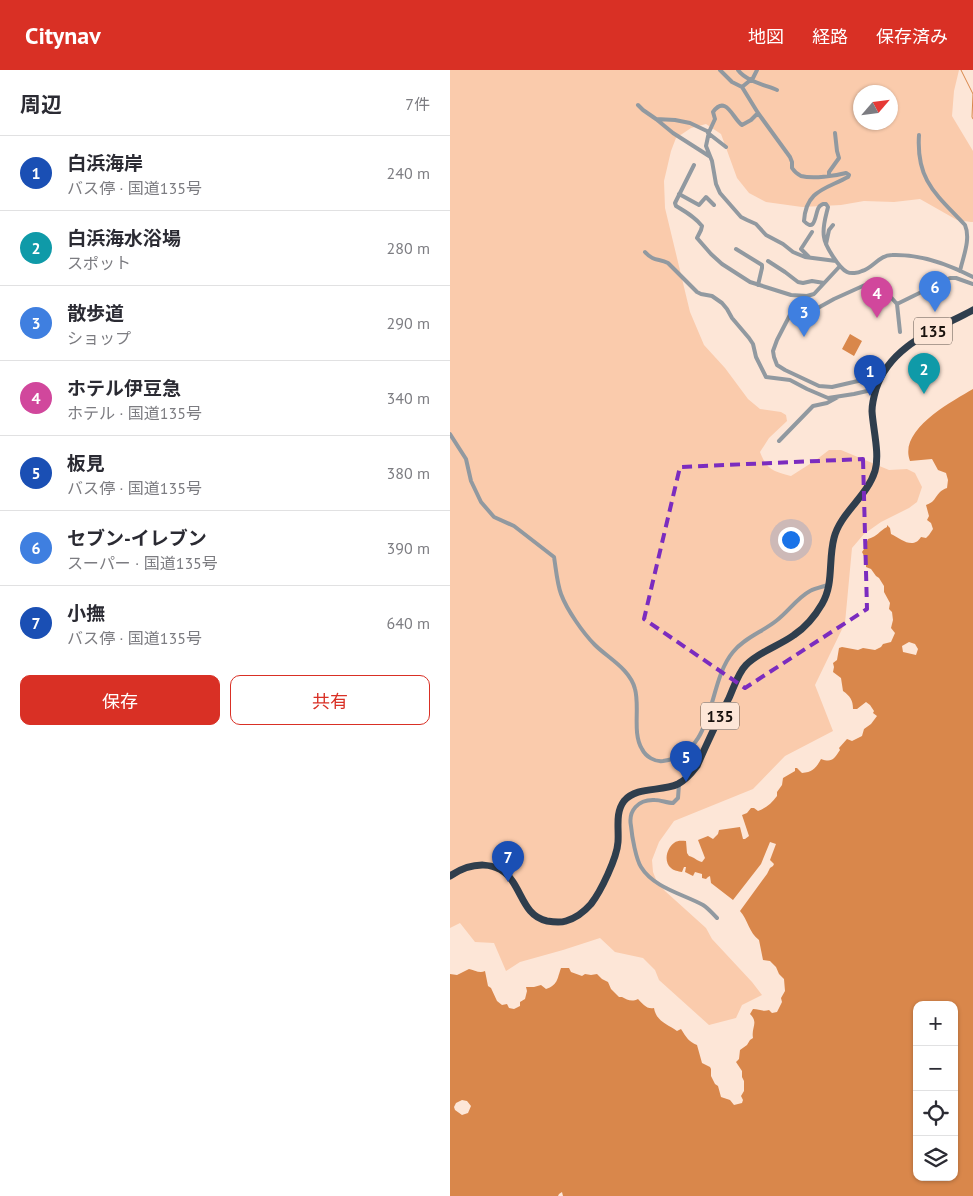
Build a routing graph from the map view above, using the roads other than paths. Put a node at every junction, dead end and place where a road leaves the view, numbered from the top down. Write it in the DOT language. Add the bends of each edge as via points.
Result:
graph roads {
  1 [pos="720,70"];
  2 [pos="726,70"];
  3 [pos="738,70"];
  4 [pos="757,70"];
  5 [pos="727,77"];
  6 [pos="751,80"];
  7 [pos="742,87"];
  8 [pos="777,90"];
  9 [pos="638,105"];
  10 [pos="758,113"];
  11 [pos="656,119"];
  12 [pos="708,133"];
  13 [pos="835,133"];
  14 [pos="920,135"];
  15 [pos="726,147"];
  16 [pos="709,156"];
  17 [pos="694,165"];
  18 [pos="829,176"];
  19 [pos="679,194"];
  20 [pos="714,205"];
  21 [pos="833,226"];
  22 [pos="812,232"];
  23 [pos="826,244"];
  24 [pos="736,249"];
  25 [pos="645,252"];
  26 [pos="809,257"];
  27 [pos="836,261"];
  28 [pos="768,262"];
  29 [pos="840,266"];
  30 [pos="960,270"];
  31 [pos="973,277"];
  32 [pos="824,283"];
  33 [pos="973,284"];
  34 [pos="758,285"];
  35 [pos="897,304"];
  36 [pos="793,309"];
  37 [pos="973,310"];
  38 [pos="807,314"];
  39 [pos="900,332"];
  40 [pos="879,380"];
  41 [pos="876,389"];
  42 [pos="840,396"];
  43 [pos="450,434"];
  44 [pos="779,441"];
  45 [pos="830,584"];
  46 [pos="679,784"];
  47 [pos="450,876"];
  48 [pos="717,918"];
  1 -- 5 [label="street"];
  2 -- 5 [label="street"];
  3 -- 6 [label="street"];
  4 -- 6 [label="street"];
  5 -- 7 [label="street"];
  6 -- 7 [label="street"];
  6 -- 8 [label="street"];
  7 -- 10 [label="street"];
  9 -- 11 [label="street"];
  10 -- 12 [label="street" via="742,126 730,110 722,106 713,112 715,119"];
  10 -- 18 [label="street" via="790,158 794,171 801,176"];
  11 -- 12 [label="street" via="690,123"];
  11 -- 16 [label="street"];
  12 -- 15 [label="street"];
  12 -- 16 [label="street" via="706,146"];
  13 -- 18 [label="street" via="839,158"];
  14 -- 30 [label="street" via="918,150 927,181 967,231"];
  16 -- 26 [label="street" via="720,193 741,216 793,252"];
  17 -- 19 [label="street"];
  18 -- 23 [label="street" via="848,173 849,176 816,193 804,218 807,224 812,224 819,206 826,204"];
  19 -- 20 [label="street" via="699,205 706,197"];
  19 -- 34 [label="street" via="676,206 702,226 697,238 722,264"];
  21 -- 23 [label="street"];
  22 -- 26 [label="street" via="801,249"];
  23 -- 27 [label="street"];
  24 -- 34 [label="street" via="762,265"];
  25 -- 42 [label="street" via="652,259 666,262 697,292 722,303 753,344 766,377 790,380 826,397"];
  26 -- 27 [label="street"];
  27 -- 29 [label="street"];
  28 -- 32 [label="street" via="798,282"];
  29 -- 30 [label="street" via="849,273 861,272 880,259 893,255 937,261"];
  29 -- 32 [label="street"];
  30 -- 31 [label="street"];
  32 -- 34 [label="street" via="814,294 807,296 791,295"];
  33 -- 35 [label="street" via="950,278"];
  35 -- 38 [label="street" via="880,285 869,283"];
  35 -- 39 [label="street"];
  36 -- 40 [label="street" via="773,351 778,365 819,386"];
  37 -- 40 [label="highway, 135" via="902,350"];
  40 -- 41 [label="highway, 135"];
  41 -- 42 [label="street"];
  41 -- 45 [label="highway, 135" via="872,406 876,468 870,483 834,536"];
  42 -- 44 [label="street" via="813,406"];
  43 -- 45 [label="street" via="466,459 471,481 481,502 494,516 514,526 554,557 562,595 572,615 594,644 632,682 637,699 639,744 649,758 658,762 682,754 697,741 725,663 734,650 776,622 802,596"];
  45 -- 46 [label="highway, 135" via="824,602 807,625 794,636 755,657 742,670 697,766"];
  46 -- 47 [label="highway" via="640,792 623,803 611,868 591,903 570,920 551,922 535,916 513,881 493,866 471,866"];
  46 -- 48 [label="street" via="678,798 674,803 650,800 641,803 631,813 631,828 640,866 654,881 703,905"];
}
